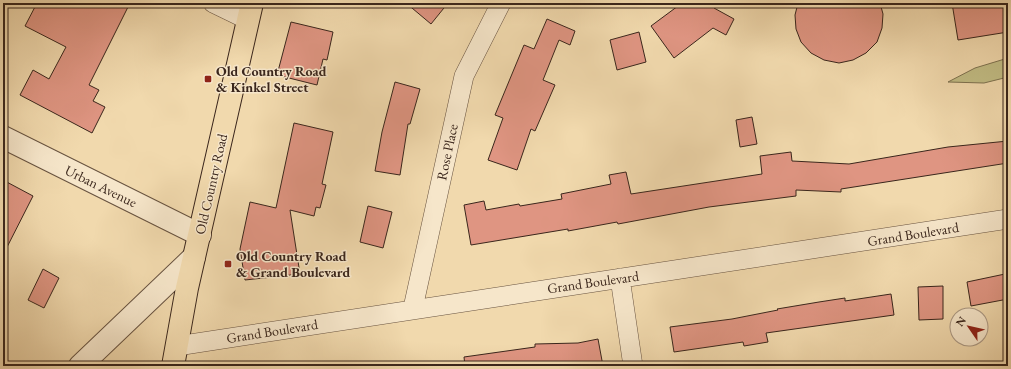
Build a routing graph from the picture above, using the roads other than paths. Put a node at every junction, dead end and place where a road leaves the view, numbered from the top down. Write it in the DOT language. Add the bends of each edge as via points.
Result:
graph roads {
  1 [pos="213,3"];
  2 [pos="501,3"];
  3 [pos="250,12"];
  4 [pos="3,137"];
  5 [pos="1008,219"];
  6 [pos="200,234"];
  7 [pos="194,257"];
  8 [pos="620,278"];
  9 [pos="413,308"];
  10 [pos="175,356"];
  11 [pos="80,366"];
  12 [pos="633,366"];
  1 -- 3 [label="street"];
  2 -- 9 [label="street, Rose Place" via="464,76"];
  3 -- 6 [label="main road, Old Country Road"];
  4 -- 6 [label="street, Urban Avenue"];
  5 -- 8 [label="street, Grand Boulevard"];
  6 -- 7 [label="main road, Old Country Road"];
  7 -- 10 [label="main road, Old Country Road"];
  7 -- 11 [label="street"];
  8 -- 9 [label="street, Grand Boulevard"];
  8 -- 12 [label="street"];
  9 -- 10 [label="street, Grand Boulevard"];
}
